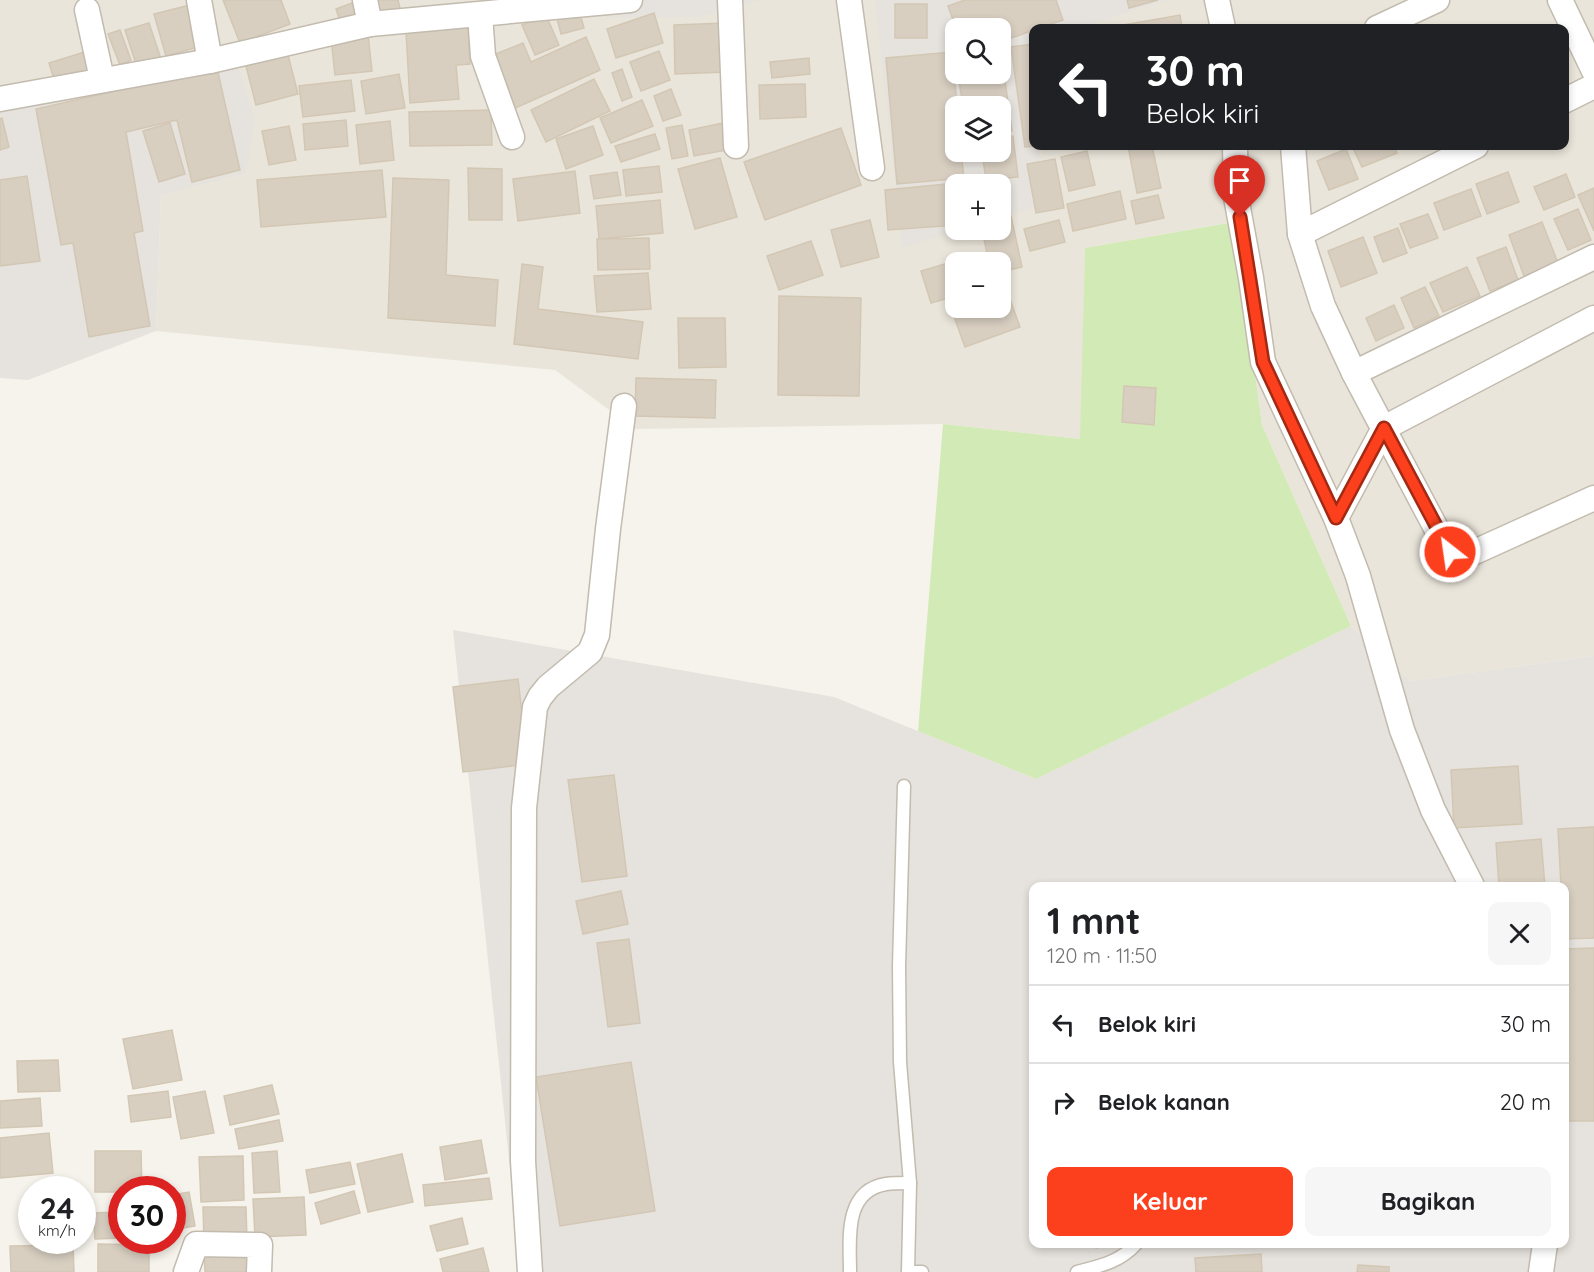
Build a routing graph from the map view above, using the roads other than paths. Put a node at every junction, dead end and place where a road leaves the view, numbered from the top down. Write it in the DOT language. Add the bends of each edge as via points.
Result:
graph roads {
  1 [pos="199,0"];
  2 [pos="365,0"];
  3 [pos="630,0"];
  4 [pos="730,0"];
  5 [pos="849,0"];
  6 [pos="1217,0"];
  7 [pos="1437,0"];
  8 [pos="1560,0"];
  9 [pos="87,10"];
  10 [pos="480,15"];
  11 [pos="370,24"];
  12 [pos="1222,24"];
  13 [pos="1386,24"];
  14 [pos="210,61"];
  15 [pos="1594,71"];
  16 [pos="102,79"];
  17 [pos="1594,86"];
  18 [pos="1569,98"];
  19 [pos="0,99"];
  20 [pos="512,137"];
  21 [pos="736,146"];
  22 [pos="1235,150"];
  23 [pos="1293,150"];
  24 [pos="1468,150"];
  25 [pos="872,168"];
  26 [pos="1299,234"];
  27 [pos="1594,257"];
  28 [pos="1594,318"];
  29 [pos="1354,373"];
  30 [pos="624,406"];
  31 [pos="1384,428"];
  32 [pos="1594,498"];
  33 [pos="1336,518"];
  34 [pos="904,786"];
  35 [pos="1470,882"];
  36 [pos="910,1183"];
  37 [pos="1132,1248"];
  38 [pos="1544,1248"];
  39 [pos="186,1272"];
  40 [pos="259,1272"];
  41 [pos="530,1272"];
  42 [pos="850,1272"];
  43 [pos="908,1272"];
  44 [pos="922,1272"];
  45 [pos="1077,1272"];
  46 [pos="1541,1272"];
  1 -- 14 [label="street"];
  2 -- 11 [label="street"];
  3 -- 10 [label="street"];
  4 -- 21 [label="street"];
  5 -- 25 [label="street"];
  6 -- 12 [label="street"];
  7 -- 13 [label="street"];
  8 -- 15 [label="street"];
  9 -- 16 [label="street"];
  10 -- 11 [label="street"];
  10 -- 20 [label="street" via="483,56"];
  11 -- 14 [label="street"];
  14 -- 16 [label="street"];
  16 -- 19 [label="street"];
  17 -- 18 [label="street"];
  22 -- 33 [label="street" via="1236,196 1263,362"];
  23 -- 26 [label="street"];
  24 -- 26 [label="street"];
  26 -- 29 [label="street" via="1323,306"];
  27 -- 29 [label="street"];
  28 -- 31 [label="street"];
  29 -- 31 [label="street"];
  30 -- 41 [label="street" via="597,635 590,652 548,687 534,706 524,819 523,1161"];
  31 -- 32 [label="street" via="1446,548 1454,555 1468,555"];
  31 -- 33 [label="street"];
  33 -- 35 [label="street" via="1358,576 1402,730 1433,810"];
  34 -- 36 [label="lane" via="900,1052"];
  36 -- 42 [label="lane" via="884,1184 868,1191 855,1204"];
  36 -- 43 [label="lane"];
  37 -- 45 [label="lane" via="1110,1264"];
  38 -- 46 [label="street"];
  39 -- 40 [label="street" via="195,1244 260,1245"];
  43 -- 44 [label="lane"];
}
